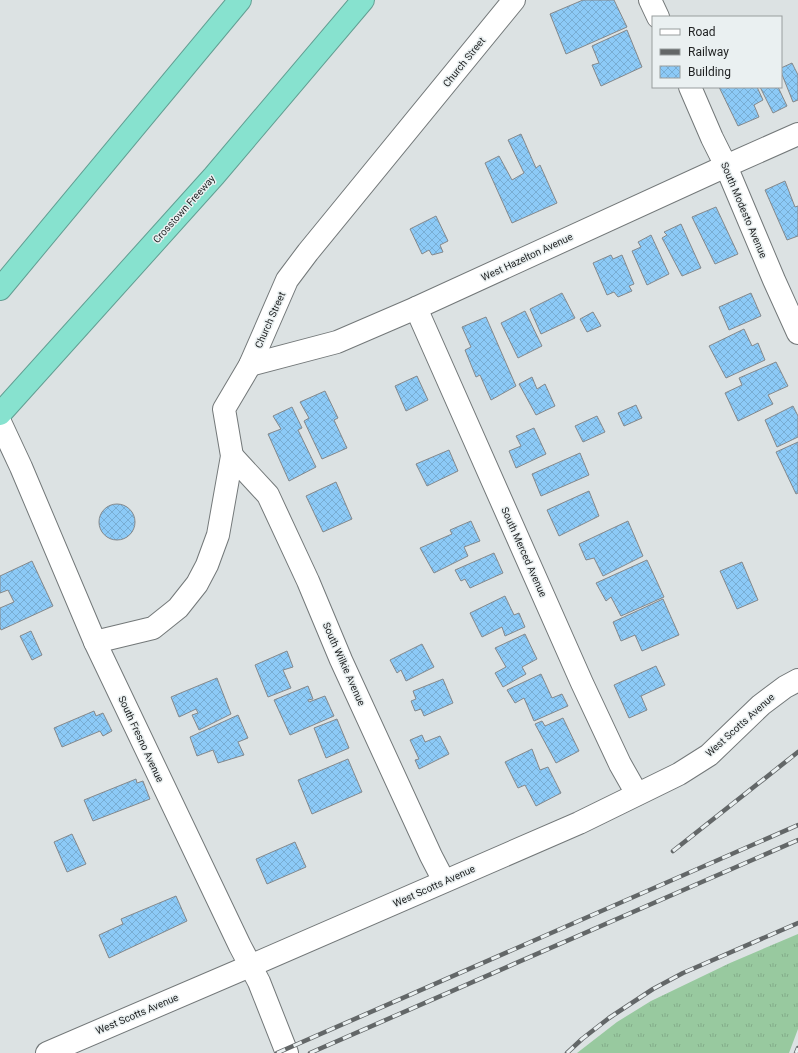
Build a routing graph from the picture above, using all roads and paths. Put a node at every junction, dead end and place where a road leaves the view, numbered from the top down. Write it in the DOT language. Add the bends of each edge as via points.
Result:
graph roads {
  1 [pos="240,0"];
  2 [pos="363,0"];
  3 [pos="514,0"];
  4 [pos="650,0"];
  5 [pos="658,16"];
  6 [pos="690,88"];
  7 [pos="798,134"];
  8 [pos="726,166"];
  9 [pos="2,287"];
  10 [pos="416,308"];
  11 [pos="798,333"];
  12 [pos="250,366"];
  13 [pos="0,414"];
  14 [pos="0,422"];
  15 [pos="232,456"];
  16 [pos="95,642"];
  17 [pos="798,680"];
  18 [pos="637,794"];
  19 [pos="444,881"];
  20 [pos="250,966"];
  21 [pos="47,1053"];
  22 [pos="287,1053"];
  1 -- 9 [label="highway"];
  2 -- 13 [label="highway, Crosstown Freeway" via="214,176"];
  3 -- 12 [label="street, Church Street" via="287,280"];
  4 -- 5 [label="street"];
  6 -- 8 [label="street, South Modesto Avenue"];
  7 -- 8 [label="street, West Hazelton Avenue"];
  8 -- 10 [label="street, West Hazelton Avenue"];
  8 -- 11 [label="street, South Modesto Avenue"];
  10 -- 12 [label="street, West Hazelton Avenue" via="337,342"];
  10 -- 18 [label="street, South Merced Avenue" via="582,683"];
  12 -- 15 [label="street, Church Street" via="224,408"];
  14 -- 16 [label="street, South Fresno Avenue"];
  15 -- 16 [label="street, Church Street" via="218,535 197,584 178,608 153,628"];
  15 -- 19 [label="street, South Wilkie Avenue" via="268,495 341,660"];
  16 -- 20 [label="street, South Fresno Avenue"];
  17 -- 18 [label="street, West Scotts Avenue" via="762,705 709,755 679,774"];
  18 -- 19 [label="street, West Scotts Avenue" via="579,823"];
  19 -- 20 [label="street, West Scotts Avenue"];
  20 -- 21 [label="street, West Scotts Avenue"];
  20 -- 22 [label="street, South Fresno Avenue" via="259,982"];
}
